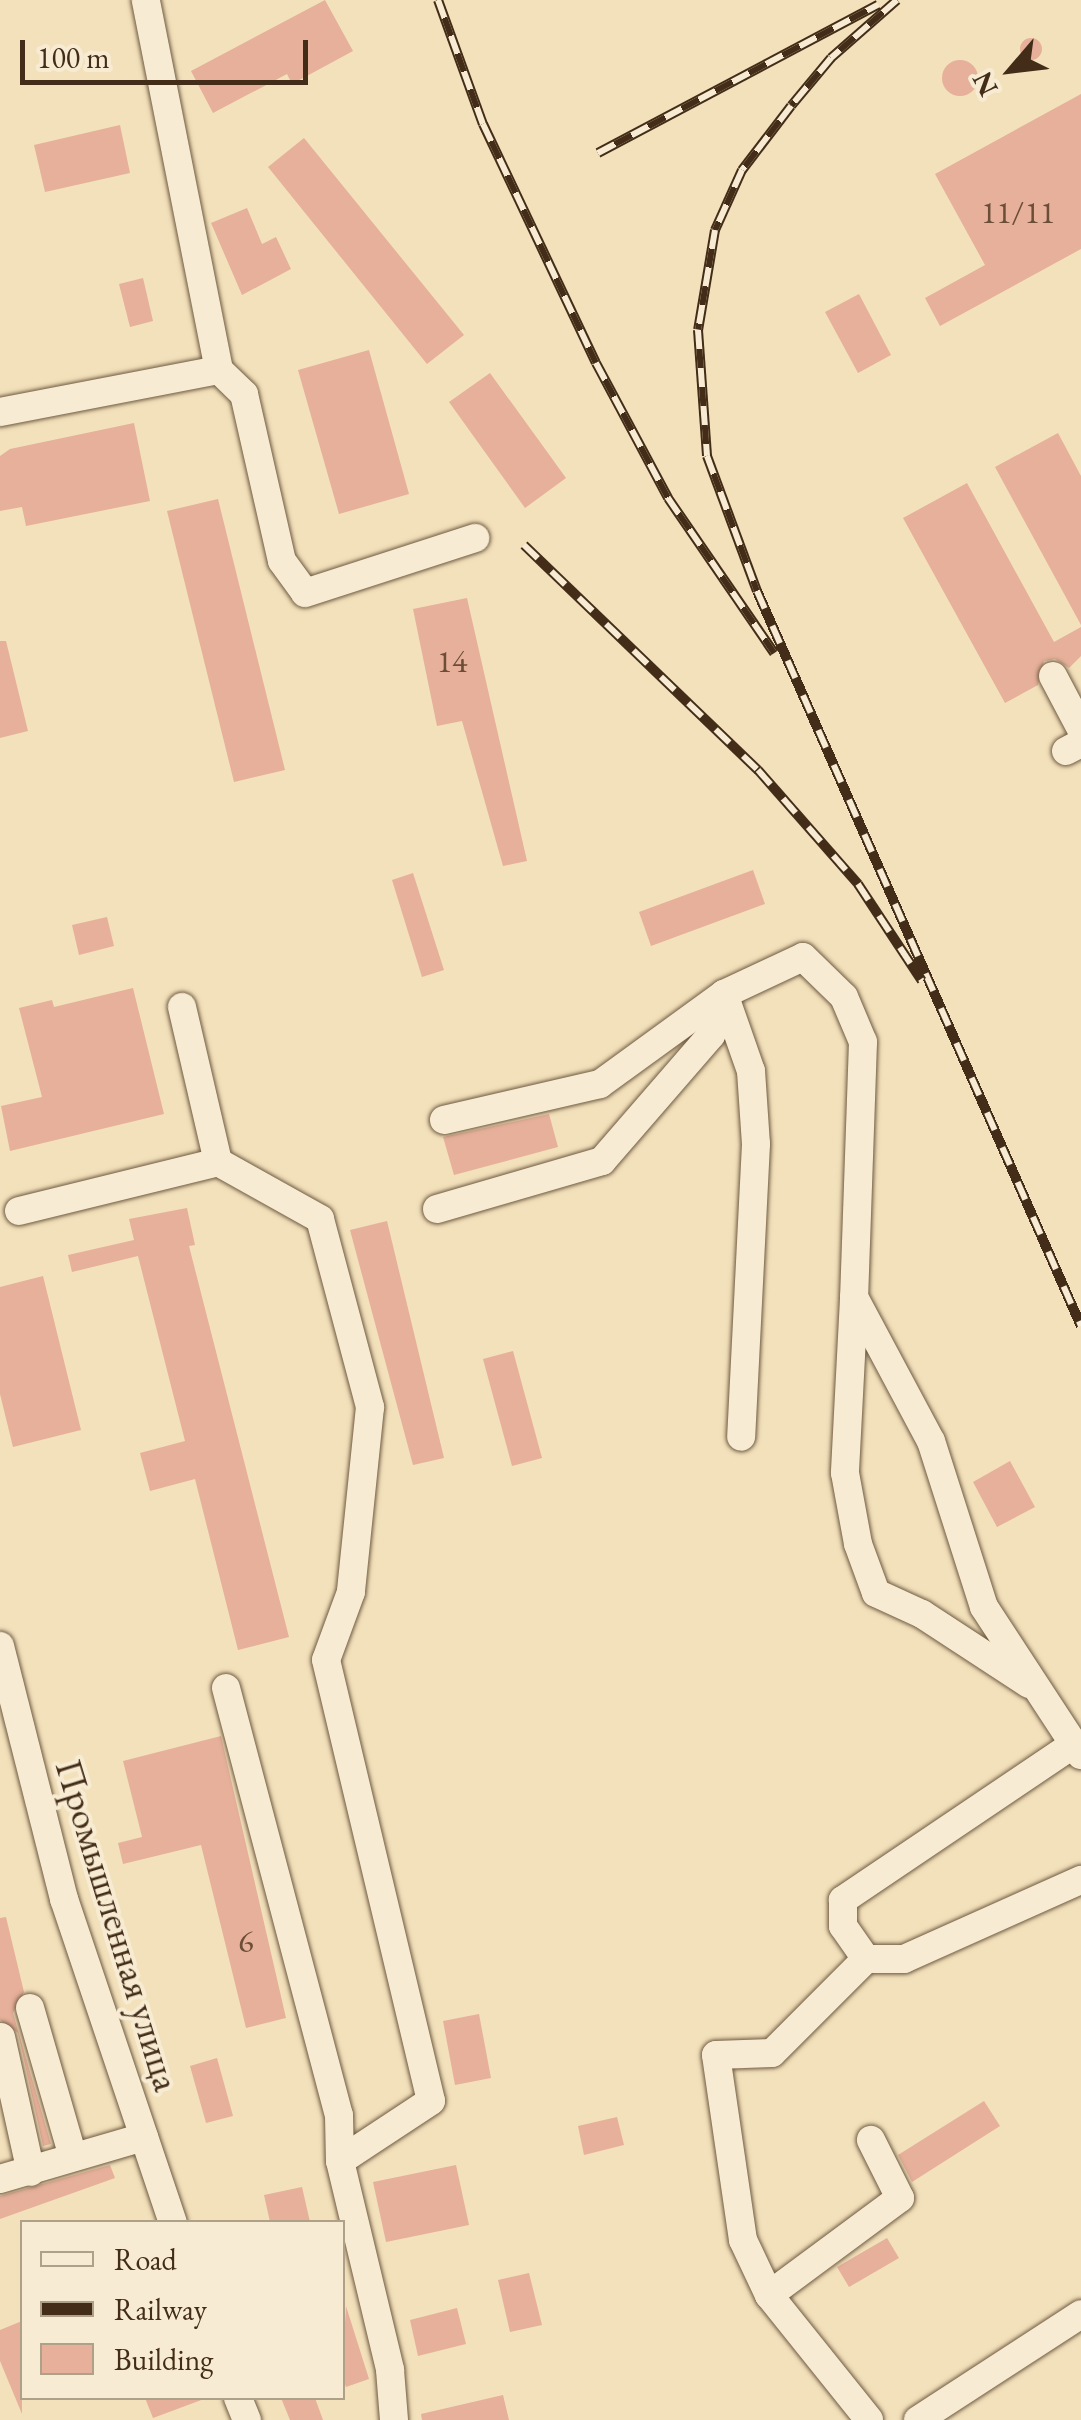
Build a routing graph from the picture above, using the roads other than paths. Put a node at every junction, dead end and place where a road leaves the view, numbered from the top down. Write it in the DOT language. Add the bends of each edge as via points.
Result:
graph roads {
  1 [pos="146,0"];
  2 [pos="219,370"];
  3 [pos="0,412"];
  4 [pos="475,538"];
  5 [pos="1053,676"];
  6 [pos="1076,740"];
  7 [pos="724,994"];
  8 [pos="182,1007"];
  9 [pos="444,1120"];
  10 [pos="218,1162"];
  11 [pos="437,1210"];
  12 [pos="19,1211"];
  13 [pos="854,1298"];
  14 [pos="741,1437"];
  15 [pos="0,1646"];
  16 [pos="226,1688"];
  17 [pos="1038,1690"];
  18 [pos="1077,1749"];
  19 [pos="1081,1880"];
  20 [pos="866,1960"];
  21 [pos="30,2008"];
  22 [pos="1,2037"];
  23 [pos="144,2137"];
  24 [pos="872,2140"];
  25 [pos="73,2157"];
  26 [pos="340,2161"];
  27 [pos="31,2172"];
  28 [pos="0,2179"];
  29 [pos="173,2220"];
  30 [pos="770,2295"];
  31 [pos="1081,2314"];
  32 [pos="394,2420"];
  33 [pos="869,2420"];
  34 [pos="918,2420"];
  1 -- 2 [label="street"];
  2 -- 3 [label="street"];
  2 -- 4 [label="street" via="244,394 282,561 305,593"];
  5 -- 6 [label="street"];
  7 -- 9 [label="street" via="600,1084"];
  7 -- 11 [label="street" via="711,1035 602,1160"];
  7 -- 13 [label="street" via="803,958 844,996 863,1042"];
  7 -- 14 [label="street" via="751,1072 756,1144"];
  8 -- 10 [label="street"];
  10 -- 12 [label="street"];
  10 -- 26 [label="street" via="320,1219 370,1406 351,1592 326,1660 431,2101"];
  13 -- 17 [label="street" via="931,1442 984,1608"];
  13 -- 17 [label="street" via="845,1473 876,1593 922,1614"];
  15 -- 23 [label="street, Промышленная улица" via="64,1899"];
  16 -- 26 [label="street" via="339,2116"];
  17 -- 18 [label="street"];
  18 -- 20 [label="street" via="843,1900 843,1926"];
  19 -- 20 [label="street" via="904,1959"];
  20 -- 30 [label="street" via="772,2053 716,2055 742,2240"];
  21 -- 25 [label="street"];
  22 -- 27 [label="street"];
  23 -- 25 [label="street"];
  23 -- 29 [label="street, Промышленная улица"];
  24 -- 30 [label="street" via="900,2198"];
  25 -- 27 [label="street"];
  26 -- 32 [label="street" via="390,2370"];
  27 -- 28 [label="street"];
  30 -- 33 [label="street"];
  31 -- 34 [label="street"];
}
